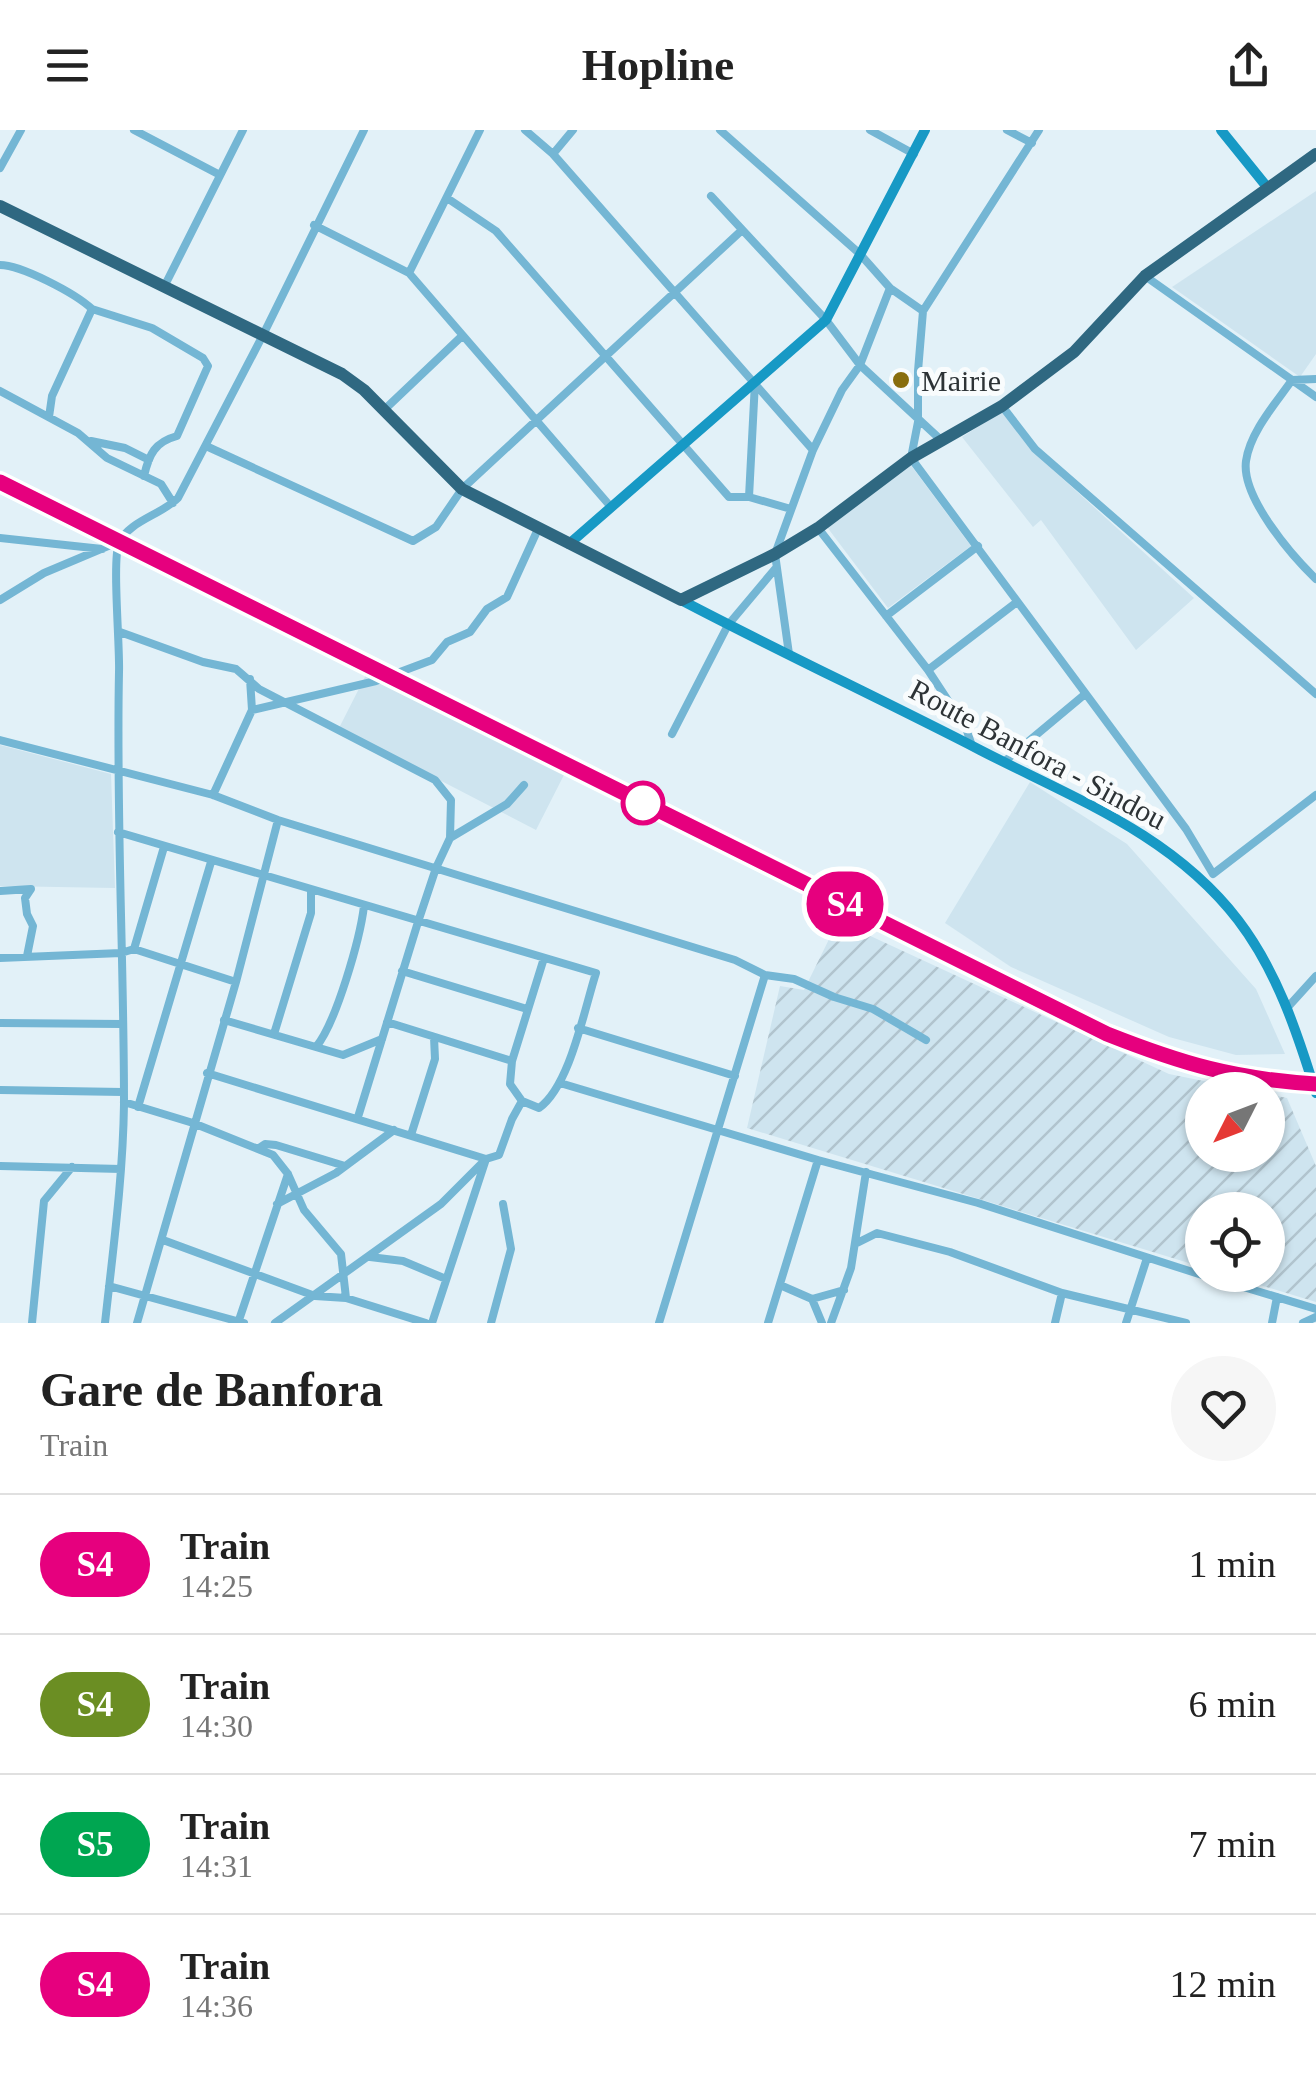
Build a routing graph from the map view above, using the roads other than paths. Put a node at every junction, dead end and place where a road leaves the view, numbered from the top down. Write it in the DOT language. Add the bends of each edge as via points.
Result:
graph roads {
  1 [pos="22,130"];
  2 [pos="134,130"];
  3 [pos="243,130"];
  4 [pos="364,130"];
  5 [pos="480,130"];
  6 [pos="525,130"];
  7 [pos="573,130"];
  8 [pos="720,130"];
  9 [pos="870,130"];
  10 [pos="925,130"];
  11 [pos="1007,130"];
  12 [pos="1039,130"];
  13 [pos="1222,130"];
  14 [pos="1032,143"];
  15 [pos="553,154"];
  16 [pos="914,154"];
  17 [pos="1316,154"];
  18 [pos="0,168"];
  19 [pos="220,176"];
  20 [pos="1267,187"];
  21 [pos="711,196"];
  22 [pos="446,198"];
  23 [pos="0,206"];
  24 [pos="314,226"];
  25 [pos="741,230"];
  26 [pos="860,254"];
  27 [pos="0,265"];
  28 [pos="410,273"];
  29 [pos="1144,276"];
  30 [pos="164,287"];
  31 [pos="890,288"];
  32 [pos="677,292"];
  33 [pos="92,309"];
  34 [pos="923,311"];
  35 [pos="826,320"];
  36 [pos="263,335"];
  37 [pos="462,336"];
  38 [pos="605,356"];
  39 [pos="860,365"];
  40 [pos="1316,379"];
  41 [pos="1292,380"];
  42 [pos="755,382"];
  43 [pos="0,391"];
  44 [pos="1316,397"];
  45 [pos="1002,406"];
  46 [pos="384,410"];
  47 [pos="49,416"];
  48 [pos="535,419"];
  49 [pos="918,422"];
  50 [pos="87,440"];
  51 [pos="943,442"];
  52 [pos="206,446"];
  53 [pos="682,446"];
  54 [pos="813,450"];
  55 [pos="912,458"];
  56 [pos="149,460"];
  57 [pos="144,476"];
  58 [pos="462,490"];
  59 [pos="750,498"];
  60 [pos="173,503"];
  61 [pos="610,507"];
  62 [pos="791,508"];
  63 [pos="538,528"];
  64 [pos="818,528"];
  65 [pos="0,538"];
  66 [pos="120,541"];
  67 [pos="568,544"];
  68 [pos="978,546"];
  69 [pos="102,548"];
  70 [pos="776,561"];
  71 [pos="1316,580"];
  72 [pos="0,600"];
  73 [pos="681,600"];
  74 [pos="1017,602"];
  75 [pos="886,616"];
  76 [pos="728,625"];
  77 [pos="120,632"];
  78 [pos="790,654"];
  79 [pos="928,670"];
  80 [pos="250,679"];
  81 [pos="1316,694"];
  82 [pos="1084,695"];
  83 [pos="283,702"];
  84 [pos="252,710"];
  85 [pos="672,734"];
  86 [pos="0,740"];
  87 [pos="972,746"];
  88 [pos="1005,762"];
  89 [pos="117,768"];
  90 [pos="524,784"];
  91 [pos="213,795"];
  92 [pos="1316,795"];
  93 [pos="278,820"];
  94 [pos="118,832"];
  95 [pos="450,838"];
  96 [pos="164,847"];
  97 [pos="211,862"];
  98 [pos="436,868"];
  99 [pos="1213,874"];
  100 [pos="264,877"];
  101 [pos="1202,882"];
  102 [pos="311,890"];
  103 [pos="0,891"];
  104 [pos="364,906"];
  105 [pos="418,922"];
  106 [pos="134,950"];
  107 [pos="121,953"];
  108 [pos="27,956"];
  109 [pos="0,958"];
  110 [pos="544,958"];
  111 [pos="180,963"];
  112 [pos="402,970"];
  113 [pos="765,974"];
  114 [pos="1316,976"];
  115 [pos="236,982"];
  116 [pos="1287,1008"];
  117 [pos="528,1009"];
  118 [pos="224,1020"];
  119 [pos="387,1022"];
  120 [pos="0,1023"];
  121 [pos="122,1024"];
  122 [pos="578,1028"];
  123 [pos="274,1034"];
  124 [pos="434,1037"];
  125 [pos="382,1039"];
  126 [pos="926,1040"];
  127 [pos="316,1047"];
  128 [pos="1310,1058"];
  129 [pos="512,1060"];
  130 [pos="208,1073"];
  131 [pos="735,1076"];
  132 [pos="560,1082"];
  133 [pos="0,1090"];
  134 [pos="1316,1093"];
  135 [pos="124,1097"];
  136 [pos="522,1101"];
  137 [pos="138,1107"];
  138 [pos="358,1117"];
  139 [pos="193,1123"];
  140 [pos="394,1130"];
  141 [pos="715,1130"];
  142 [pos="411,1135"];
  143 [pos="258,1148"];
  144 [pos="486,1159"];
  145 [pos="818,1160"];
  146 [pos="1,1166"];
  147 [pos="345,1166"];
  148 [pos="72,1167"];
  149 [pos="122,1169"];
  150 [pos="866,1172"];
  151 [pos="288,1174"];
  152 [pos="314,1187"];
  153 [pos="297,1194"];
  154 [pos="278,1204"];
  155 [pos="502,1204"];
  156 [pos="304,1210"];
  157 [pos="162,1240"];
  158 [pos="854,1244"];
  159 [pos="341,1254"];
  160 [pos="368,1258"];
  161 [pos="1147,1258"];
  162 [pos="1185,1270"];
  163 [pos="254,1272"];
  164 [pos="344,1276"];
  165 [pos="446,1279"];
  166 [pos="780,1285"];
  167 [pos="109,1286"];
  168 [pos="844,1290"];
  169 [pos="1062,1292"];
  170 [pos="1259,1292"];
  171 [pos="146,1296"];
  172 [pos="315,1296"];
  173 [pos="1276,1297"];
  174 [pos="346,1298"];
  175 [pos="812,1299"];
  176 [pos="1131,1308"];
  177 [pos="1316,1309"];
  178 [pos="1316,1317"];
  179 [pos="240,1322"];
  180 [pos="32,1323"];
  181 [pos="105,1323"];
  182 [pos="138,1323"];
  183 [pos="275,1323"];
  184 [pos="429,1323"];
  185 [pos="491,1323"];
  186 [pos="659,1323"];
  187 [pos="768,1323"];
  188 [pos="822,1323"];
  189 [pos="831,1323"];
  190 [pos="1055,1323"];
  191 [pos="1126,1323"];
  192 [pos="1184,1323"];
  193 [pos="1272,1323"];
  194 [pos="1303,1323"];
  1 -- 18 [label="street"];
  2 -- 19 [label="street"];
  3 -- 19 [label="street"];
  4 -- 24 [label="street"];
  5 -- 22 [label="street"];
  6 -- 15 [label="street"];
  7 -- 15 [label="street"];
  8 -- 26 [label="street"];
  9 -- 16 [label="street"];
  10 -- 16 [label="main road"];
  11 -- 14 [label="street"];
  12 -- 14 [label="street"];
  13 -- 20 [label="main road"];
  14 -- 34 [label="street"];
  15 -- 32 [label="street"];
  16 -- 26 [label="main road"];
  17 -- 20 [label="highway"];
  19 -- 30 [label="street"];
  20 -- 29 [label="highway"];
  21 -- 25 [label="street"];
  22 -- 28 [label="street"];
  22 -- 38 [label="street" via="496,231"];
  23 -- 30 [label="highway"];
  24 -- 28 [label="street"];
  24 -- 36 [label="street"];
  25 -- 32 [label="street"];
  25 -- 35 [label="street"];
  26 -- 31 [label="street"];
  26 -- 35 [label="main road"];
  27 -- 33 [label="street" via="81,298"];
  28 -- 37 [label="street"];
  29 -- 41 [label="street"];
  29 -- 45 [label="highway" via="1074,352"];
  30 -- 36 [label="highway"];
  31 -- 34 [label="street"];
  31 -- 39 [label="street"];
  32 -- 38 [label="street"];
  32 -- 42 [label="street"];
  33 -- 47 [label="street"];
  33 -- 56 [label="street" via="152,328 208,366 177,436 161,441"];
  34 -- 49 [label="street"];
  35 -- 39 [label="street"];
  35 -- 42 [label="main road"];
  36 -- 46 [label="highway" via="342,374"];
  36 -- 52 [label="street"];
  37 -- 46 [label="street"];
  37 -- 48 [label="street"];
  38 -- 48 [label="street"];
  38 -- 53 [label="street"];
  39 -- 49 [label="street"];
  39 -- 54 [label="street"];
  40 -- 41 [label="street"];
  41 -- 44 [label="street"];
  41 -- 71 [label="street" via="1254,440 1247,479 1280,540"];
  42 -- 53 [label="main road"];
  42 -- 54 [label="street"];
  42 -- 59 [label="street"];
  43 -- 47 [label="street"];
  45 -- 51 [label="highway"];
  45 -- 81 [label="street" via="1035,449"];
  46 -- 58 [label="highway"];
  47 -- 50 [label="street"];
  48 -- 58 [label="street"];
  48 -- 61 [label="street"];
  49 -- 51 [label="street"];
  49 -- 55 [label="street"];
  50 -- 56 [label="street"];
  50 -- 57 [label="street" via="106,458"];
  51 -- 55 [label="highway"];
  52 -- 58 [label="street" via="414,541 436,528"];
  52 -- 60 [label="street"];
  53 -- 59 [label="street" via="728,497"];
  53 -- 61 [label="main road"];
  54 -- 62 [label="street"];
  55 -- 64 [label="highway"];
  55 -- 68 [label="street"];
  56 -- 57 [label="street"];
  57 -- 60 [label="street" via="160,484"];
  58 -- 63 [label="highway"];
  59 -- 62 [label="street"];
  60 -- 66 [label="street"];
  61 -- 67 [label="main road"];
  62 -- 70 [label="street"];
  63 -- 67 [label="highway"];
  63 -- 83 [label="street" via="507,596 432,660 376,681"];
  64 -- 70 [label="highway"];
  64 -- 75 [label="street"];
  65 -- 69 [label="street"];
  66 -- 69 [label="street"];
  66 -- 77 [label="street"];
  67 -- 73 [label="highway"];
  68 -- 74 [label="street"];
  68 -- 75 [label="street"];
  69 -- 72 [label="street"];
  70 -- 73 [label="highway"];
  70 -- 76 [label="street"];
  70 -- 78 [label="street"];
  73 -- 76 [label="main road, Route Banfora - Sindou"];
  74 -- 79 [label="street"];
  74 -- 82 [label="street"];
  75 -- 79 [label="street"];
  76 -- 78 [label="main road, Route Banfora - Sindou"];
  76 -- 85 [label="street"];
  77 -- 80 [label="street"];
  77 -- 89 [label="street"];
  78 -- 87 [label="main road, Route Banfora - Sindou"];
  79 -- 87 [label="street"];
  80 -- 83 [label="street"];
  80 -- 84 [label="street"];
  82 -- 88 [label="street"];
  82 -- 99 [label="street"];
  83 -- 84 [label="street"];
  83 -- 95 [label="street" via="434,780 451,800"];
  84 -- 91 [label="street"];
  86 -- 89 [label="street"];
  87 -- 88 [label="main road, Route Banfora - Sindou"];
  88 -- 101 [label="main road, Route Banfora - Sindou" via="1136,829"];
  89 -- 91 [label="street"];
  89 -- 94 [label="street"];
  90 -- 95 [label="street" via="507,804"];
  91 -- 93 [label="street"];
  92 -- 99 [label="street"];
  93 -- 98 [label="street"];
  93 -- 100 [label="street"];
  94 -- 96 [label="street"];
  94 -- 107 [label="street"];
  95 -- 98 [label="street"];
  96 -- 97 [label="street"];
  96 -- 106 [label="street"];
  97 -- 100 [label="street"];
  97 -- 111 [label="street"];
  98 -- 105 [label="street"];
  98 -- 113 [label="street"];
  99 -- 101 [label="street"];
  100 -- 102 [label="street"];
  100 -- 115 [label="street"];
  101 -- 116 [label="main road, Route Banfora - Sindou" via="1261,954"];
  102 -- 104 [label="street"];
  102 -- 123 [label="street" via="311,913"];
  103 -- 108 [label="street" via="31,889 25,898 33,926"];
  104 -- 105 [label="street"];
  104 -- 127 [label="street" via="328,1032"];
  105 -- 110 [label="street"];
  105 -- 112 [label="street"];
  106 -- 107 [label="street"];
  106 -- 111 [label="street"];
  107 -- 108 [label="street"];
  107 -- 121 [label="street"];
  108 -- 109 [label="street"];
  110 -- 117 [label="street"];
  110 -- 122 [label="street" via="596,974"];
  111 -- 115 [label="street"];
  111 -- 137 [label="street"];
  112 -- 117 [label="street"];
  112 -- 119 [label="street"];
  113 -- 126 [label="street" via="872,1009"];
  113 -- 131 [label="street"];
  114 -- 116 [label="street"];
  115 -- 118 [label="street"];
  116 -- 128 [label="main road, Route Banfora - Sindou"];
  117 -- 129 [label="street"];
  118 -- 123 [label="street"];
  118 -- 130 [label="street"];
  119 -- 124 [label="street"];
  119 -- 125 [label="street"];
  120 -- 121 [label="street"];
  121 -- 135 [label="street"];
  122 -- 131 [label="street"];
  122 -- 132 [label="street"];
  123 -- 127 [label="street"];
  124 -- 129 [label="street"];
  124 -- 142 [label="street" via="434,1060"];
  125 -- 127 [label="street" via="344,1055"];
  125 -- 138 [label="street"];
  128 -- 134 [label="main road, Route Banfora - Sindou"];
  129 -- 136 [label="street" via="510,1084"];
  130 -- 138 [label="street"];
  130 -- 139 [label="street"];
  131 -- 141 [label="street"];
  132 -- 136 [label="street" via="539,1108"];
  132 -- 141 [label="street"];
  133 -- 135 [label="street"];
  135 -- 137 [label="street"];
  135 -- 149 [label="street"];
  136 -- 144 [label="street" via="499,1155"];
  137 -- 139 [label="street"];
  138 -- 140 [label="street"];
  139 -- 143 [label="street"];
  139 -- 157 [label="street"];
  140 -- 142 [label="street"];
  140 -- 147 [label="street"];
  141 -- 145 [label="street"];
  141 -- 186 [label="street"];
  142 -- 144 [label="street"];
  143 -- 147 [label="street" via="276,1145"];
  143 -- 151 [label="street"];
  144 -- 160 [label="street" via="442,1204"];
  144 -- 165 [label="street"];
  145 -- 150 [label="street"];
  145 -- 166 [label="street"];
  146 -- 148 [label="street"];
  147 -- 152 [label="street"];
  148 -- 149 [label="street"];
  148 -- 180 [label="street" via="44,1201"];
  149 -- 167 [label="street"];
  150 -- 158 [label="street"];
  150 -- 161 [label="street"];
  151 -- 153 [label="street"];
  151 -- 154 [label="street"];
  152 -- 153 [label="street"];
  152 -- 156 [label="street"];
  153 -- 154 [label="street"];
  153 -- 156 [label="street"];
  154 -- 163 [label="street"];
  155 -- 185 [label="street" via="512,1249"];
  156 -- 159 [label="street"];
  157 -- 163 [label="street"];
  157 -- 171 [label="street"];
  158 -- 168 [label="street"];
  158 -- 169 [label="street" via="877,1233"];
  159 -- 160 [label="street" via="353,1262"];
  159 -- 164 [label="street"];
  160 -- 164 [label="street"];
  160 -- 165 [label="street" via="403,1261"];
  161 -- 162 [label="street"];
  161 -- 176 [label="street"];
  163 -- 172 [label="street"];
  163 -- 179 [label="street"];
  164 -- 172 [label="street"];
  164 -- 174 [label="street"];
  165 -- 184 [label="street"];
  166 -- 175 [label="street"];
  166 -- 187 [label="street"];
  167 -- 171 [label="street"];
  167 -- 181 [label="street"];
  168 -- 175 [label="street"];
  168 -- 189 [label="street"];
  169 -- 176 [label="street"];
  169 -- 190 [label="street"];
  170 -- 173 [label="street"];
  171 -- 179 [label="street"];
  171 -- 182 [label="street"];
  172 -- 174 [label="street"];
  172 -- 183 [label="street"];
  173 -- 177 [label="street"];
  173 -- 193 [label="street"];
  174 -- 184 [label="street"];
  175 -- 188 [label="street"];
  176 -- 191 [label="street"];
  176 -- 192 [label="street"];
  178 -- 194 [label="street"];
}
